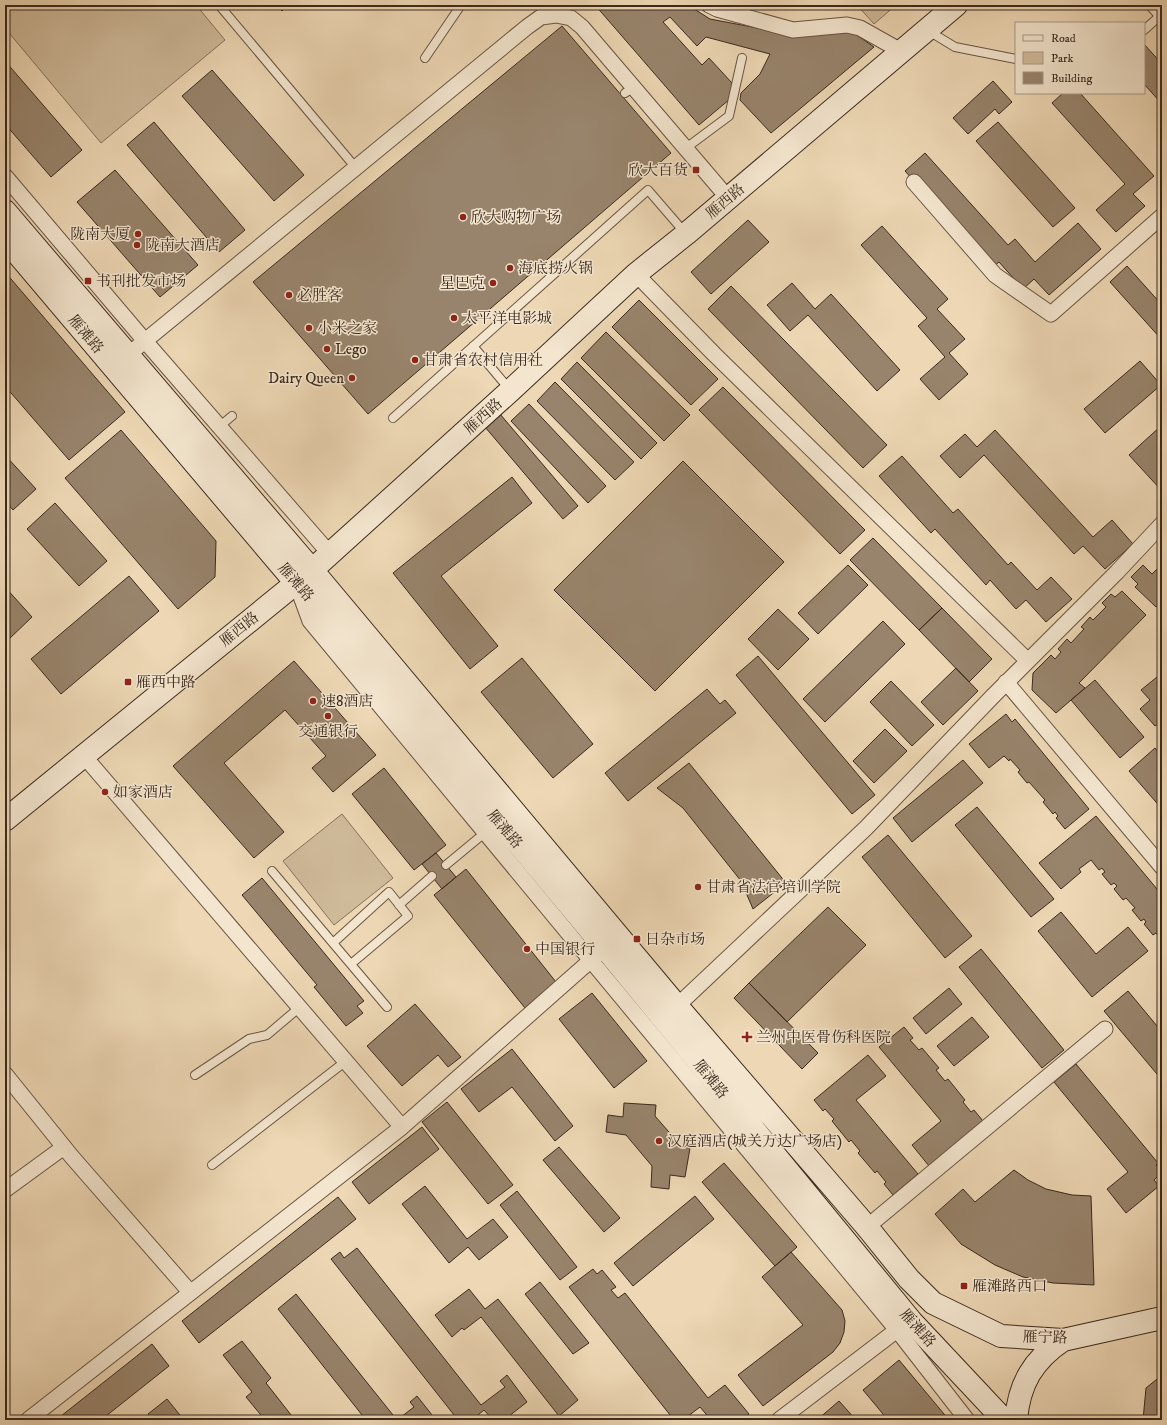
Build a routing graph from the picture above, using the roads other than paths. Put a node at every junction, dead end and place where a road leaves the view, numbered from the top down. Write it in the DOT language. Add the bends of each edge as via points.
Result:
graph roads {
  1 [pos="219,5"];
  2 [pos="461,5"];
  3 [pos="709,5"];
  4 [pos="956,5"];
  5 [pos="1154,5"];
  6 [pos="1162,14"];
  7 [pos="1145,29"];
  8 [pos="926,30"];
  9 [pos="901,51"];
  10 [pos="425,58"];
  11 [pos="742,58"];
  12 [pos="1015,59"];
  13 [pos="686,148"];
  14 [pos="356,168"];
  15 [pos="5,176"];
  16 [pos="914,182"];
  17 [pos="728,198"];
  18 [pos="5,211"];
  19 [pos="1162,216"];
  20 [pos="686,234"];
  21 [pos="11,242"];
  22 [pos="636,274"];
  23 [pos="473,346"];
  24 [pos="137,348"];
  25 [pos="510,391"];
  26 [pos="232,416"];
  27 [pos="393,418"];
  28 [pos="220,426"];
  29 [pos="1162,524"];
  30 [pos="330,554"];
  31 [pos="304,576"];
  32 [pos="1028,661"];
  33 [pos="1006,682"];
  34 [pos="84,756"];
  35 [pos="5,820"];
  36 [pos="498,822"];
  37 [pos="446,865"];
  38 [pos="1162,867"];
  39 [pos="272,871"];
  40 [pos="432,876"];
  41 [pos="399,905"];
  42 [pos="333,943"];
  43 [pos="605,948"];
  44 [pos="351,964"];
  45 [pos="677,1006"];
  46 [pos="387,1007"];
  47 [pos="300,1008"];
  48 [pos="1105,1029"];
  49 [pos="346,1061"];
  50 [pos="5,1074"];
  51 [pos="195,1075"];
  52 [pos="402,1127"];
  53 [pos="64,1147"];
  54 [pos="212,1165"];
  55 [pos="5,1190"];
  56 [pos="867,1227"];
  57 [pos="190,1292"];
  58 [pos="933,1303"];
  59 [pos="1162,1318"];
  60 [pos="904,1326"];
  61 [pos="1063,1340"];
  62 [pos="28,1420"];
  63 [pos="779,1420"];
  64 [pos="967,1420"];
  65 [pos="1004,1420"];
  66 [pos="1016,1420"];
  1 -- 14 [label="lane"];
  2 -- 10 [label="lane"];
  3 -- 9 [label="street" via="793,30 847,25 860,28"];
  4 -- 8 [label="main road, 雁西路"];
  5 -- 6 [label="street"];
  6 -- 7 [label="lane"];
  8 -- 9 [label="main road, 雁西路"];
  8 -- 12 [label="lane" via="955,47"];
  9 -- 17 [label="main road, 雁西路"];
  11 -- 13 [label="lane" via="729,116"];
  13 -- 14 [label="street" via="629,90 582,27 571,18 556,15 541,17 527,27"];
  13 -- 17 [label="street"];
  14 -- 24 [label="street"];
  15 -- 24 [label="street, 雁滩路"];
  16 -- 19 [label="street" via="995,275 1051,314"];
  17 -- 20 [label="main road, 雁西路"];
  18 -- 21 [label="main road, 雁滩路"];
  20 -- 22 [label="main road, 雁西路"];
  20 -- 23 [label="lane" via="648,190"];
  21 -- 24 [label="main road, 雁滩路"];
  21 -- 31 [label="main road, 雁滩路"];
  22 -- 25 [label="main road, 雁西路"];
  22 -- 32 [label="street" via="714,354"];
  23 -- 25 [label="lane"];
  23 -- 27 [label="lane"];
  24 -- 28 [label="street, 雁滩路"];
  24 -- 31 [label="main road, 雁滩路"];
  25 -- 30 [label="main road, 雁西路"];
  26 -- 28 [label="lane"];
  28 -- 30 [label="street, 雁滩路"];
  29 -- 32 [label="street"];
  30 -- 31 [label="main road, 雁西路"];
  31 -- 34 [label="main road, 雁西路"];
  31 -- 36 [label="main road, 雁滩路" via="346,638"];
  32 -- 33 [label="street"];
  33 -- 38 [label="street"];
  33 -- 45 [label="street" via="866,828"];
  34 -- 35 [label="main road, 雁西路"];
  34 -- 47 [label="street"];
  36 -- 37 [label="lane"];
  36 -- 43 [label="main road, 雁滩路"];
  36 -- 43 [label="street"];
  39 -- 42 [label="lane"];
  40 -- 41 [label="lane"];
  41 -- 42 [label="lane" via="389,892"];
  41 -- 44 [label="lane" via="408,916"];
  42 -- 44 [label="lane"];
  43 -- 45 [label="main road, 雁滩路"];
  43 -- 52 [label="street"];
  43 -- 60 [label="main road, 雁滩路"];
  44 -- 46 [label="lane"];
  45 -- 56 [label="main road, 雁滩路"];
  47 -- 49 [label="street"];
  47 -- 51 [label="lane" via="267,1035 249,1039"];
  48 -- 56 [label="street"];
  49 -- 52 [label="street"];
  49 -- 54 [label="lane"];
  50 -- 53 [label="street"];
  52 -- 57 [label="street"];
  53 -- 55 [label="street"];
  53 -- 57 [label="street"];
  56 -- 58 [label="main road, 雁滩路" via="909,1279"];
  57 -- 62 [label="street"];
  58 -- 61 [label="main road, 雁宁路" via="1002,1336"];
  59 -- 61 [label="main road, 雁宁路"];
  60 -- 63 [label="street"];
  60 -- 64 [label="street"];
  60 -- 65 [label="main road, 雁滩路"];
  61 -- 66 [label="main road" via="1033,1368 1026,1380"];
}
